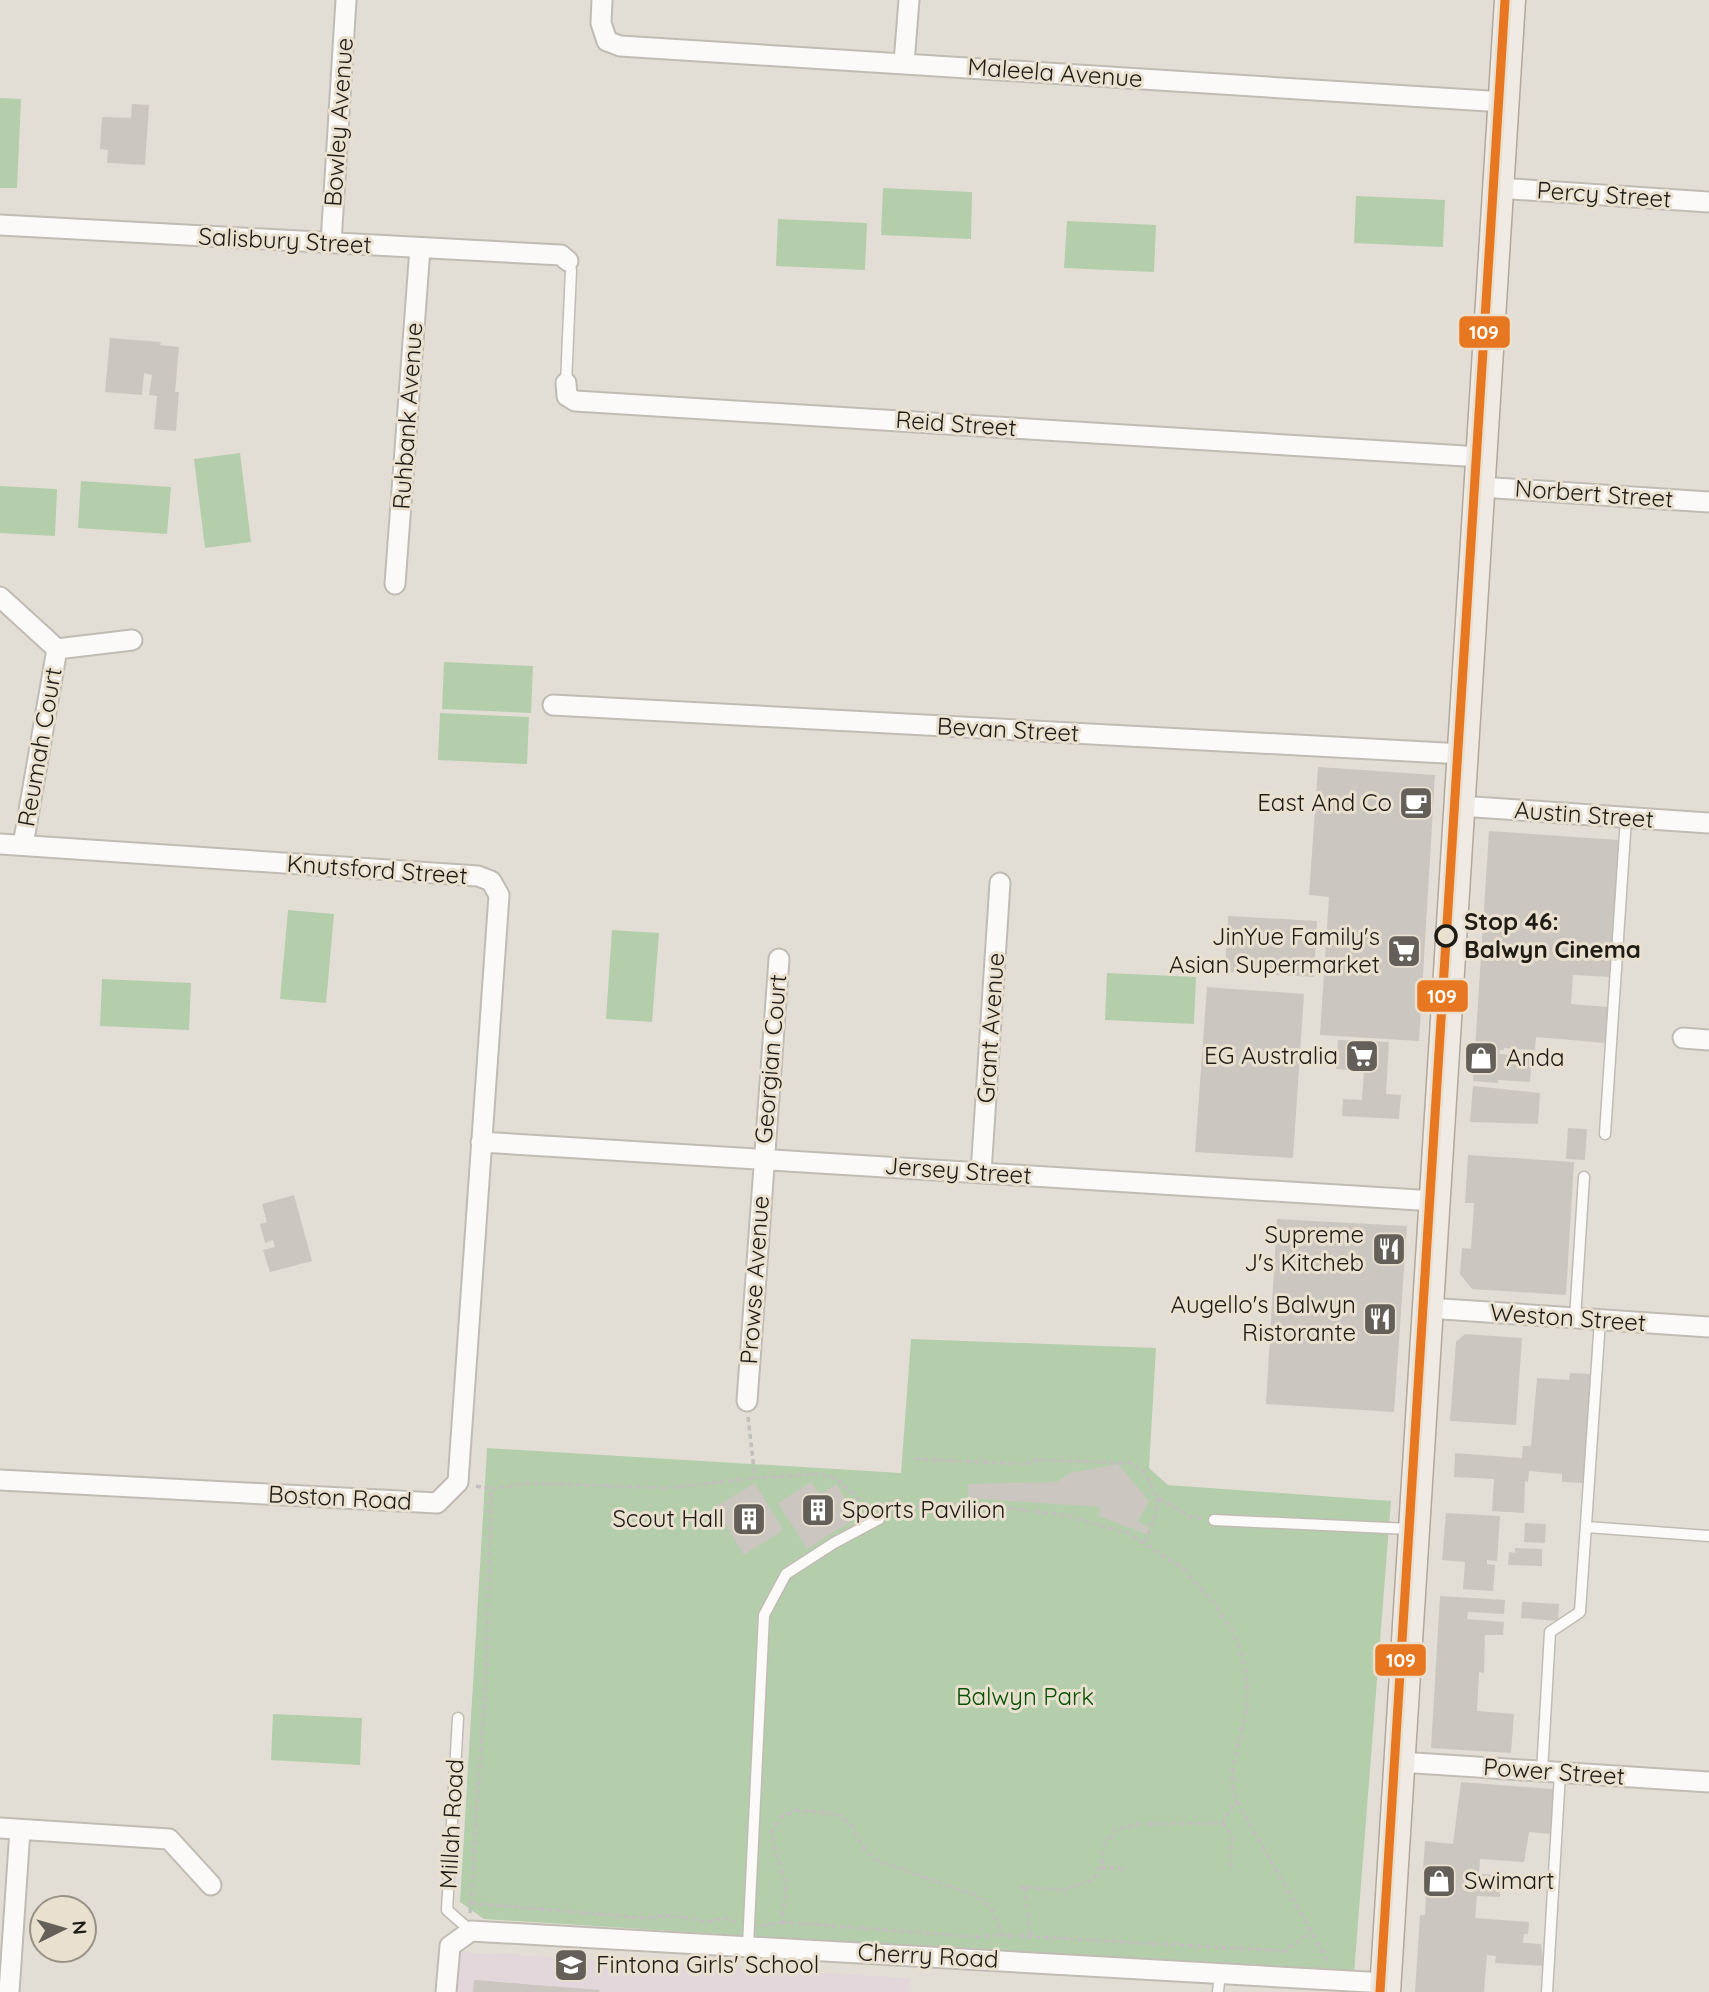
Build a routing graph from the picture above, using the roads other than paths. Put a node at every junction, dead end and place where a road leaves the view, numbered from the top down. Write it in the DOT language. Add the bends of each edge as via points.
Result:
graph roads {
  1 [pos="346,0"];
  2 [pos="602,0"];
  3 [pos="909,0"];
  4 [pos="1510,0"];
  5 [pos="904,63"];
  6 [pos="1504,102"];
  7 [pos="1498,188"];
  8 [pos="1709,202"];
  9 [pos="0,225"];
  10 [pos="331,243"];
  11 [pos="420,248"];
  12 [pos="568,261"];
  13 [pos="566,383"];
  14 [pos="1481,457"];
  15 [pos="1480,487"];
  16 [pos="1709,502"];
  17 [pos="395,584"];
  18 [pos="0,597"];
  19 [pos="132,640"];
  20 [pos="57,649"];
  21 [pos="553,705"];
  22 [pos="1463,754"];
  23 [pos="1460,806"];
  24 [pos="1626,818"];
  25 [pos="1709,823"];
  26 [pos="0,844"];
  27 [pos="23,845"];
  28 [pos="1000,883"];
  29 [pos="779,958"];
  30 [pos="1683,1038"];
  31 [pos="1709,1040"];
  32 [pos="1605,1134"];
  33 [pos="481,1142"];
  34 [pos="763,1159"];
  35 [pos="981,1172"];
  36 [pos="1584,1177"];
  37 [pos="1435,1201"];
  38 [pos="1428,1308"];
  39 [pos="1575,1318"];
  40 [pos="1600,1320"];
  41 [pos="1709,1327"];
  42 [pos="747,1401"];
  43 [pos="0,1479"];
  44 [pos="879,1518"];
  45 [pos="1214,1520"];
  46 [pos="1587,1527"];
  47 [pos="1414,1530"];
  48 [pos="1709,1536"];
  49 [pos="458,1717"];
  50 [pos="1400,1762"];
  51 [pos="1551,1773"];
  52 [pos="1709,1782"];
  53 [pos="0,1828"];
  54 [pos="20,1829"];
  55 [pos="211,1885"];
  56 [pos="471,1931"];
  57 [pos="749,1937"];
  58 [pos="1219,1983"];
  59 [pos="1386,1987"];
  60 [pos="9,1992"];
  61 [pos="446,1992"];
  62 [pos="1547,1992"];
  1 -- 10 [label="street, Bowley Avenue"];
  2 -- 5 [label="street, Maleela Avenue" via="601,23 607,41 620,46"];
  3 -- 5 [label="street"];
  4 -- 6 [label="main road"];
  5 -- 6 [label="street, Maleela Avenue"];
  6 -- 7 [label="main road"];
  7 -- 8 [label="street, Percy Street"];
  7 -- 14 [label="main road"];
  9 -- 10 [label="street, Salisbury Street"];
  10 -- 11 [label="street, Salisbury Street"];
  11 -- 12 [label="street, Salisbury Street" via="561,256"];
  11 -- 17 [label="street, Ruhbank Avenue"];
  12 -- 13 [label="lane, Reid Street"];
  13 -- 14 [label="street, Reid Street" via="567,396 575,401"];
  14 -- 15 [label="main road"];
  15 -- 16 [label="street, Norbert Street"];
  15 -- 22 [label="main road"];
  18 -- 20 [label="street, Reumah Court"];
  19 -- 20 [label="street, Reumah Court"];
  20 -- 27 [label="street, Reumah Court"];
  21 -- 22 [label="street, Bevan Street"];
  22 -- 23 [label="main road"];
  23 -- 24 [label="street, Austin Street"];
  23 -- 37 [label="main road"];
  24 -- 25 [label="street, Austin Street"];
  24 -- 32 [label="lane"];
  26 -- 27 [label="street, Knutsford Street"];
  27 -- 33 [label="street, Knutsford Street" via="478,876 491,881 499,895"];
  28 -- 35 [label="street, Grant Avenue"];
  29 -- 34 [label="street, Georgian Court"];
  30 -- 31 [label="street"];
  33 -- 34 [label="street, Jersey Street"];
  33 -- 43 [label="street, Boston Road" via="458,1482 437,1503"];
  34 -- 35 [label="street, Jersey Street"];
  34 -- 42 [label="street, Prowse Avenue"];
  35 -- 37 [label="street, Jersey Street"];
  36 -- 39 [label="lane"];
  37 -- 38 [label="main road"];
  38 -- 39 [label="street, Weston Street"];
  38 -- 47 [label="main road"];
  39 -- 40 [label="street, Weston Street"];
  40 -- 41 [label="street, Weston Street"];
  40 -- 46 [label="lane"];
  44 -- 57 [label="lane" via="786,1574 764,1615"];
  45 -- 47 [label="lane"];
  46 -- 48 [label="lane"];
  46 -- 51 [label="lane" via="1580,1612 1550,1632"];
  47 -- 50 [label="main road"];
  49 -- 56 [label="lane, Millah Road" via="447,1910"];
  50 -- 51 [label="street, Power Street"];
  50 -- 59 [label="main road"];
  51 -- 52 [label="street, Power Street"];
  51 -- 62 [label="lane"];
  53 -- 54 [label="street"];
  54 -- 55 [label="street" via="169,1839"];
  54 -- 60 [label="street"];
  56 -- 57 [label="street, Cherry Road"];
  56 -- 61 [label="street" via="450,1946"];
  57 -- 58 [label="street, Cherry Road"];
  58 -- 59 [label="street, Cherry Road" via="1340,1980"];
}
